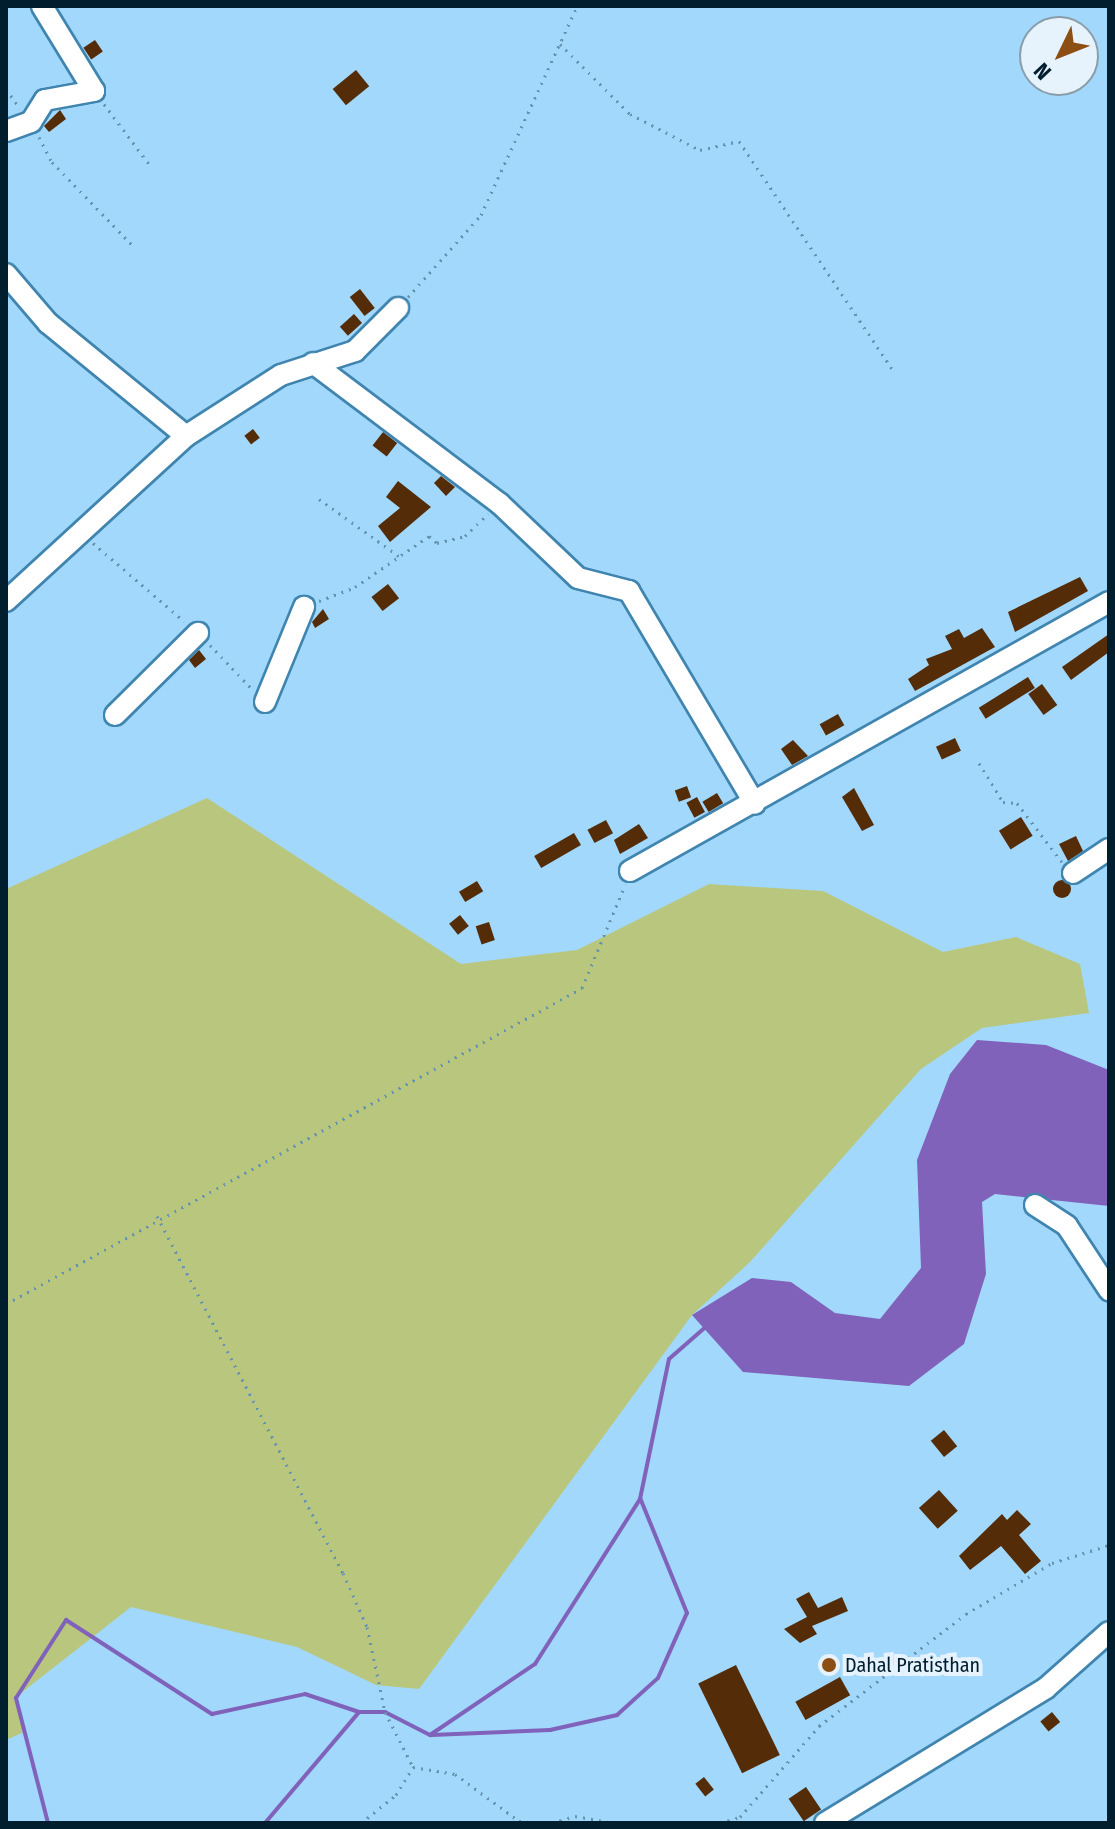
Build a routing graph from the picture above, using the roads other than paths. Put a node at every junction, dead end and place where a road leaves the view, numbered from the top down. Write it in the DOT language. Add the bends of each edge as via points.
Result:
graph roads {
  1 [pos="42,6"];
  2 [pos="6,131"];
  3 [pos="6,274"];
  4 [pos="398,308"];
  5 [pos="313,363"];
  6 [pos="186,436"];
  7 [pos="6,601"];
  8 [pos="1109,602"];
  9 [pos="304,607"];
  10 [pos="198,633"];
  11 [pos="265,702"];
  12 [pos="115,715"];
  13 [pos="755,804"];
  14 [pos="1109,849"];
  15 [pos="630,871"];
  16 [pos="1073,873"];
  17 [pos="1035,1205"];
  18 [pos="1109,1290"];
  19 [pos="1109,1632"];
  20 [pos="825,1823"];
  1 -- 2 [label="street" via="94,91 45,100 31,122"];
  3 -- 6 [label="street" via="48,323"];
  4 -- 5 [label="street" via="355,351"];
  5 -- 6 [label="street" via="250,390"];
  5 -- 13 [label="street" via="499,503 578,578 629,591"];
  6 -- 7 [label="street" via="77,530"];
  8 -- 13 [label="street"];
  9 -- 11 [label="street"];
  10 -- 12 [label="street"];
  13 -- 15 [label="street"];
  14 -- 16 [label="street"];
  17 -- 18 [label="street" via="1067,1226"];
  19 -- 20 [label="street" via="1046,1688"];
}
